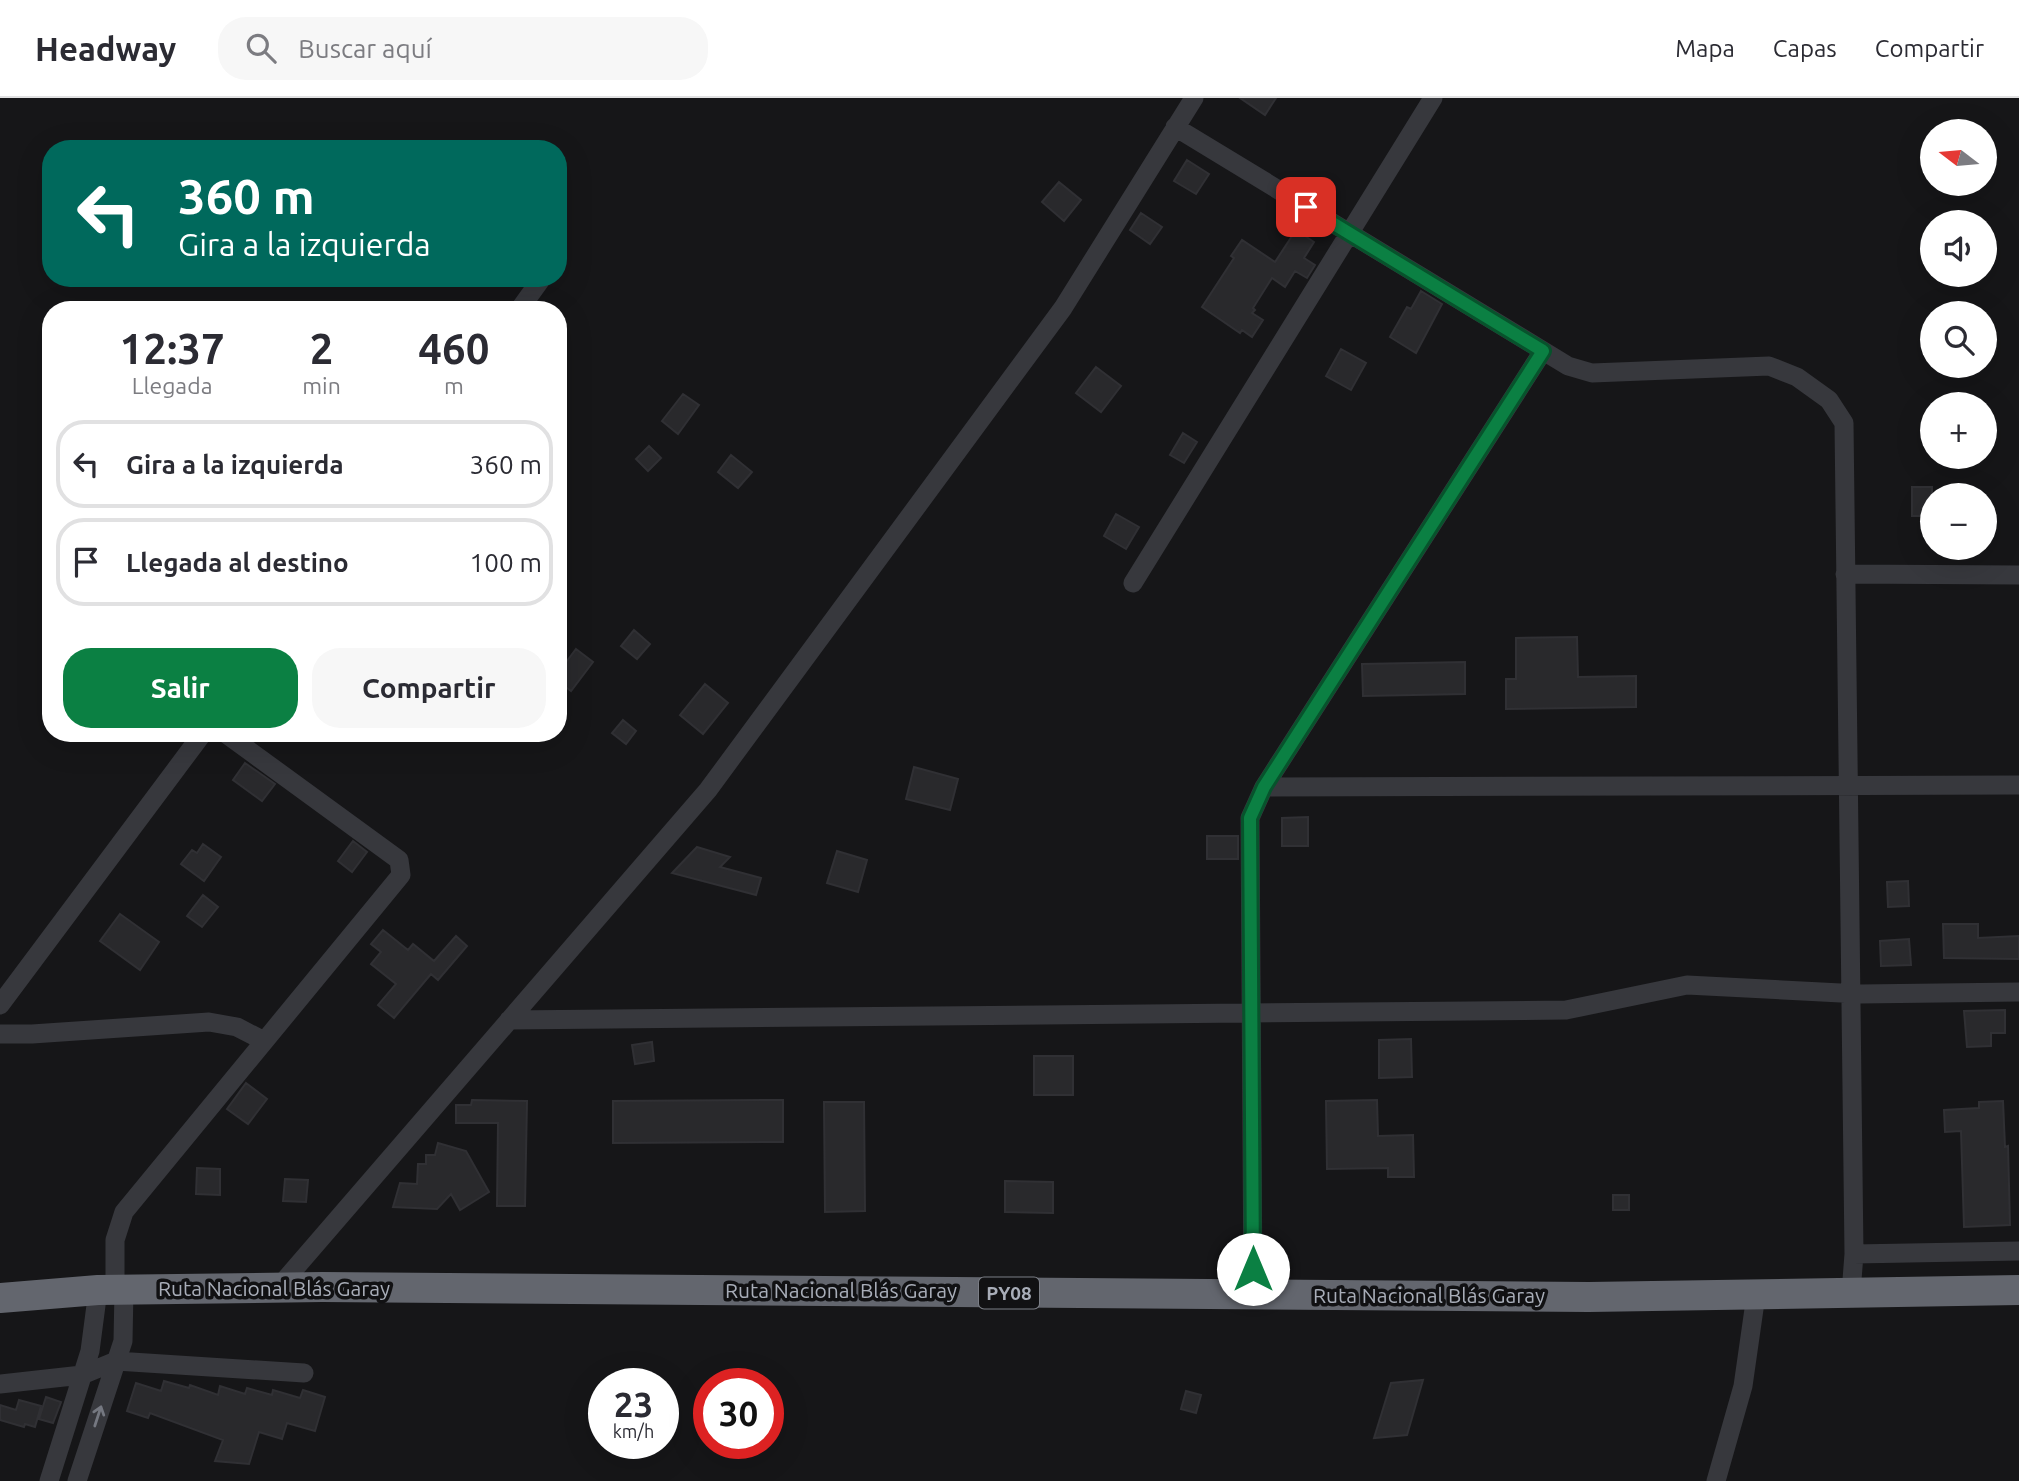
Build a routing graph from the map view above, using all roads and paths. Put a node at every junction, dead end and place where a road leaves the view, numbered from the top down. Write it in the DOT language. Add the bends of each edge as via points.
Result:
graph roads {
  1 [pos="1194,98"];
  2 [pos="1433,98"];
  3 [pos="1175,127"];
  4 [pos="1349,233"];
  5 [pos="1543,351"];
  6 [pos="1845,574"];
  7 [pos="2019,575"];
  8 [pos="1133,583"];
  9 [pos="195,742"];
  10 [pos="237,742"];
  11 [pos="1847,785"];
  12 [pos="2019,785"];
  13 [pos="1264,787"];
  14 [pos="1850,992"];
  15 [pos="2019,992"];
  16 [pos="0,1004"];
  17 [pos="1251,1013"];
  18 [pos="509,1020"];
  19 [pos="0,1034"];
  20 [pos="264,1041"];
  21 [pos="2019,1251"];
  22 [pos="1854,1254"];
  23 [pos="278,1288"];
  24 [pos="112,1290"];
  25 [pos="2019,1290"];
  26 [pos="1851,1293"];
  27 [pos="1253,1295"];
  28 [pos="1756,1295"];
  29 [pos="0,1298"];
  30 [pos="116,1361"];
  31 [pos="304,1373"];
  32 [pos="82,1375"];
  33 [pos="0,1384"];
  34 [pos="49,1481"];
  35 [pos="77,1481"];
  36 [pos="1716,1481"];
  1 -- 3 [label="street"];
  2 -- 4 [label="street"];
  3 -- 4 [label="street"];
  3 -- 18 [label="street" via="1063,308 708,790"];
  4 -- 5 [label="street"];
  4 -- 8 [label="street"];
  5 -- 6 [label="street" via="1567,366 1592,373 1769,366 1797,377 1829,400 1844,423"];
  5 -- 13 [label="street"];
  6 -- 7 [label="street"];
  6 -- 11 [label="street"];
  9 -- 16 [label="street"];
  10 -- 20 [label="street" via="399,860 401,874"];
  11 -- 12 [label="street"];
  11 -- 13 [label="street"];
  11 -- 14 [label="street"];
  13 -- 17 [label="street" via="1250,818"];
  14 -- 15 [label="street"];
  14 -- 17 [label="street" via="1687,985 1566,1010"];
  14 -- 22 [label="street"];
  17 -- 18 [label="street"];
  17 -- 27 [label="street"];
  18 -- 23 [label="street"];
  19 -- 20 [label="street" via="209,1022 237,1027"];
  20 -- 24 [label="street" via="124,1212 115,1240"];
  21 -- 22 [label="street"];
  22 -- 26 [label="street"];
  23 -- 24 [label="highway, Ruta Nacional Blás Garay / PY08"];
  23 -- 27 [label="highway, Ruta Nacional Blás Garay / PY08"];
  24 -- 29 [label="highway, Ruta Nacional Blás Garay / PY08"];
  24 -- 30 [label="street" via="123,1341"];
  24 -- 32 [label="street"];
  25 -- 26 [label="highway, Ruta Nacional Blás Garay / PY08"];
  26 -- 28 [label="highway, Ruta Nacional Blás Garay / PY08"];
  27 -- 28 [label="highway, Ruta Nacional Blás Garay / PY08"];
  28 -- 36 [label="street" via="1743,1387"];
  30 -- 31 [label="street"];
  30 -- 32 [label="street"];
  35 -- 30 [label="street, one-way"];
  32 -- 33 [label="street"];
  32 -- 34 [label="street"];
}
